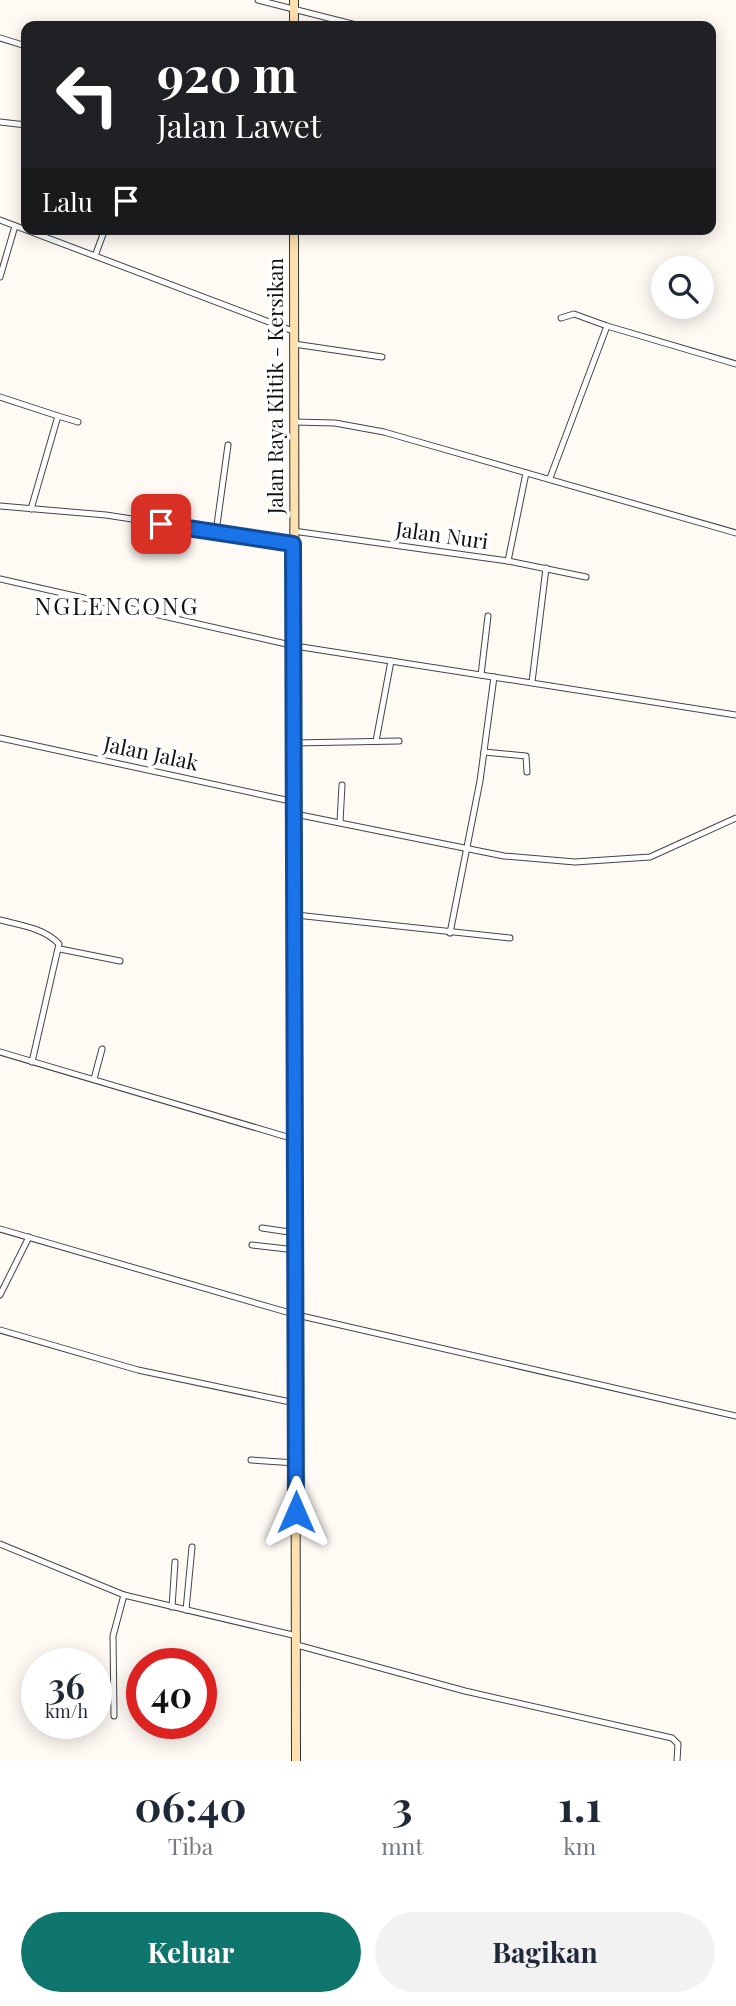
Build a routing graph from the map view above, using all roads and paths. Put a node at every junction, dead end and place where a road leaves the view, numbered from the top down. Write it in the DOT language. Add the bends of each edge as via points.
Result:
graph roads {
  1 [pos="257,0"];
  2 [pos="294,0"];
  3 [pos="294,11"];
  4 [pos="294,21"];
  5 [pos="338,21"];
  6 [pos="0,38"];
  7 [pos="21,44"];
  8 [pos="0,122"];
  9 [pos="21,124"];
  10 [pos="0,220"];
  11 [pos="15,226"];
  12 [pos="21,228"];
  13 [pos="39,235"];
  14 [pos="103,235"];
  15 [pos="294,235"];
  16 [pos="95,256"];
  17 [pos="0,276"];
  18 [pos="561,318"];
  19 [pos="607,326"];
  20 [pos="293,331"];
  21 [pos="294,344"];
  22 [pos="382,357"];
  23 [pos="736,365"];
  24 [pos="0,397"];
  25 [pos="58,416"];
  26 [pos="78,422"];
  27 [pos="294,422"];
  28 [pos="228,445"];
  29 [pos="526,473"];
  30 [pos="550,478"];
  31 [pos="0,506"];
  32 [pos="31,509"];
  33 [pos="293,531"];
  34 [pos="216,532"];
  35 [pos="736,533"];
  36 [pos="293,544"];
  37 [pos="508,561"];
  38 [pos="546,568"];
  39 [pos="586,577"];
  40 [pos="0,579"];
  41 [pos="488,616"];
  42 [pos="295,646"];
  43 [pos="391,661"];
  44 [pos="481,675"];
  45 [pos="494,677"];
  46 [pos="532,682"];
  47 [pos="736,715"];
  48 [pos="0,738"];
  49 [pos="376,741"];
  50 [pos="399,741"];
  51 [pos="294,743"];
  52 [pos="484,752"];
  53 [pos="527,772"];
  54 [pos="342,785"];
  55 [pos="295,802"];
  56 [pos="295,814"];
  57 [pos="736,818"];
  58 [pos="340,822"];
  59 [pos="464,848"];
  60 [pos="296,915"];
  61 [pos="0,920"];
  62 [pos="450,933"];
  63 [pos="510,938"];
  64 [pos="60,949"];
  65 [pos="120,961"];
  66 [pos="102,1049"];
  67 [pos="0,1052"];
  68 [pos="32,1062"];
  69 [pos="94,1079"];
  70 [pos="294,1139"];
  71 [pos="262,1228"];
  72 [pos="0,1229"];
  73 [pos="296,1233"];
  74 [pos="29,1237"];
  75 [pos="252,1245"];
  76 [pos="296,1250"];
  77 [pos="0,1295"];
  78 [pos="297,1315"];
  79 [pos="0,1330"];
  80 [pos="295,1403"];
  81 [pos="736,1416"];
  82 [pos="251,1460"];
  83 [pos="296,1462"];
  84 [pos="0,1544"];
  85 [pos="192,1547"];
  86 [pos="175,1562"];
  87 [pos="124,1595"];
  88 [pos="172,1607"];
  89 [pos="186,1610"];
  90 [pos="297,1640"];
  91 [pos="114,1716"];
  92 [pos="296,1761"];
  93 [pos="677,1761"];
  1 -- 3 [label="street"];
  2 -- 3 [label="street"];
  3 -- 4 [label="street"];
  3 -- 5 [label="street"];
  6 -- 7 [label="street"];
  8 -- 9 [label="street"];
  10 -- 11 [label="street"];
  11 -- 12 [label="street"];
  11 -- 17 [label="street"];
  13 -- 16 [label="street"];
  14 -- 16 [label="street"];
  15 -- 20 [label="street, Jalan Raya Klitik - Kersikan"];
  16 -- 20 [label="street"];
  18 -- 19 [label="street" via="574,314"];
  19 -- 23 [label="street"];
  19 -- 30 [label="street"];
  20 -- 21 [label="street, Jalan Raya Klitik - Kersikan"];
  21 -- 22 [label="street"];
  21 -- 27 [label="street, Jalan Raya Klitik - Kersikan"];
  24 -- 25 [label="street"];
  25 -- 26 [label="street"];
  25 -- 32 [label="street"];
  27 -- 29 [label="street" via="335,423 384,432"];
  27 -- 33 [label="street, Jalan Raya Klitik - Kersikan"];
  28 -- 34 [label="street"];
  29 -- 30 [label="street"];
  29 -- 37 [label="street"];
  30 -- 35 [label="street"];
  31 -- 32 [label="street"];
  32 -- 34 [label="street"];
  33 -- 36 [label="street, Jalan Raya Klitik - Kersikan"];
  33 -- 37 [label="street, Jalan Nuri"];
  34 -- 36 [label="street"];
  36 -- 42 [label="street, Jalan Raya Klitik - Kersikan"];
  37 -- 38 [label="street, Jalan Nuri"];
  38 -- 39 [label="street, Jalan Nuri"];
  38 -- 46 [label="street"];
  40 -- 42 [label="street"];
  41 -- 44 [label="street"];
  42 -- 43 [label="street"];
  42 -- 51 [label="street, Jalan Raya Klitik - Kersikan"];
  43 -- 44 [label="street"];
  43 -- 49 [label="street"];
  44 -- 45 [label="street"];
  45 -- 46 [label="street"];
  45 -- 52 [label="street"];
  46 -- 47 [label="street"];
  48 -- 55 [label="street, Jalan Jalak"];
  49 -- 50 [label="street"];
  49 -- 51 [label="street"];
  51 -- 55 [label="street, Jalan Raya Klitik - Kersikan"];
  52 -- 53 [label="street" via="526,756"];
  52 -- 59 [label="street"];
  54 -- 58 [label="street"];
  55 -- 56 [label="street, Jalan Raya Klitik - Kersikan"];
  56 -- 58 [label="street"];
  56 -- 60 [label="street, Jalan Raya Klitik - Kersikan"];
  57 -- 59 [label="street" via="643,858 535,860"];
  58 -- 59 [label="street"];
  59 -- 62 [label="street"];
  60 -- 62 [label="street"];
  60 -- 70 [label="street, Jalan Raya Klitik - Kersikan"];
  61 -- 64 [label="street" via="48,935"];
  62 -- 63 [label="street"];
  64 -- 65 [label="street"];
  64 -- 68 [label="street"];
  66 -- 69 [label="street"];
  67 -- 68 [label="street"];
  68 -- 69 [label="street"];
  69 -- 70 [label="street"];
  70 -- 73 [label="street, Jalan Raya Klitik - Kersikan"];
  71 -- 73 [label="street"];
  72 -- 74 [label="street"];
  73 -- 76 [label="street, Jalan Raya Klitik - Kersikan"];
  74 -- 77 [label="street"];
  74 -- 78 [label="street"];
  75 -- 76 [label="street"];
  76 -- 78 [label="street, Jalan Raya Klitik - Kersikan"];
  78 -- 80 [label="street, Jalan Raya Klitik - Kersikan"];
  78 -- 81 [label="street"];
  79 -- 80 [label="street" via="138,1370"];
  80 -- 83 [label="street, Jalan Raya Klitik - Kersikan"];
  82 -- 83 [label="street"];
  83 -- 90 [label="street, Jalan Raya Klitik - Kersikan"];
  84 -- 87 [label="street"];
  85 -- 89 [label="street"];
  86 -- 88 [label="street"];
  87 -- 88 [label="street"];
  87 -- 91 [label="street" via="113,1636"];
  88 -- 89 [label="street"];
  89 -- 90 [label="street"];
  90 -- 92 [label="street, Jalan Raya Klitik - Kersikan"];
  90 -- 93 [label="street" via="465,1691 672,1738 678,1744"];
}
